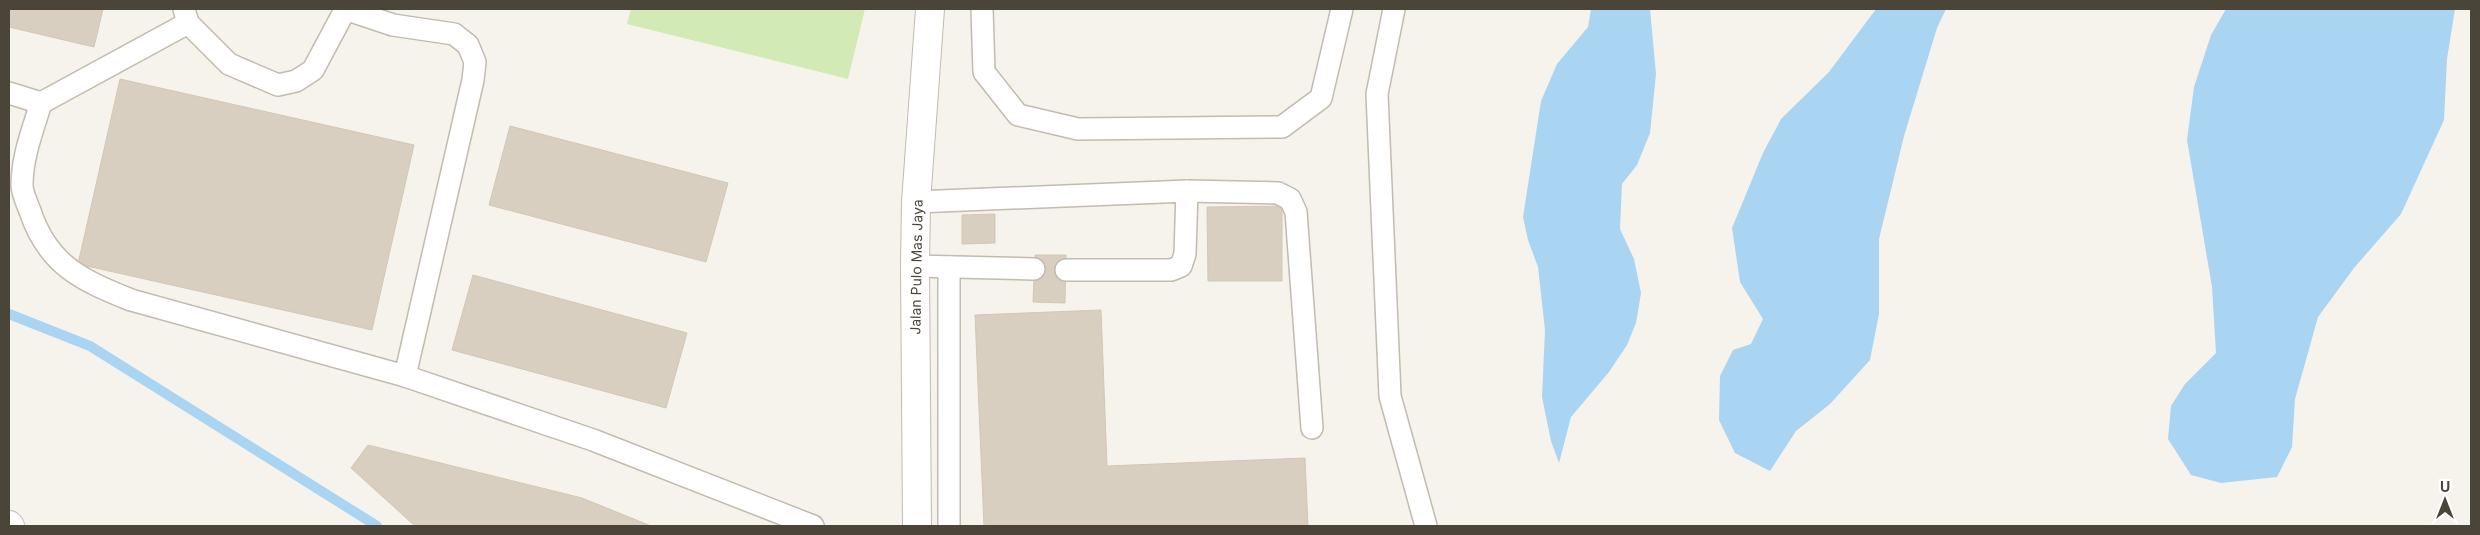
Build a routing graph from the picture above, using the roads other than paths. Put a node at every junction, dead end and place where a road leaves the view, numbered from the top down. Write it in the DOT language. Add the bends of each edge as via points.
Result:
graph roads {
  1 [pos="345,9"];
  2 [pos="930,9"];
  3 [pos="982,9"];
  4 [pos="1342,9"];
  5 [pos="1394,9"];
  6 [pos="186,16"];
  7 [pos="9,93"];
  8 [pos="41,103"];
  9 [pos="1187,190"];
  10 [pos="916,202"];
  11 [pos="915,266"];
  12 [pos="948,267"];
  13 [pos="1034,269"];
  14 [pos="1066,270"];
  15 [pos="405,376"];
  16 [pos="1312,428"];
  17 [pos="813,526"];
  18 [pos="917,526"];
  19 [pos="949,526"];
  20 [pos="1426,526"];
  1 -- 6 [label="lane" via="313,70 296,81 278,85 229,64"];
  1 -- 15 [label="lane" via="392,25 454,34 468,46 474,62 473,80"];
  2 -- 10 [label="street, Jalan Pulo Mas Jaya"];
  3 -- 4 [label="lane" via="984,72 1018,115 1078,129 1282,127 1321,98"];
  5 -- 20 [label="lane" via="1377,94 1390,396"];
  6 -- 8 [label="lane"];
  7 -- 8 [label="lane"];
  8 -- 15 [label="lane" via="25,157 22,186 37,231 61,264 93,285 131,300"];
  9 -- 10 [label="lane"];
  9 -- 14 [label="lane" via="1182,266 1171,270"];
  9 -- 16 [label="lane" via="1278,193 1290,199 1296,212"];
  10 -- 11 [label="street, Jalan Pulo Mas Jaya"];
  11 -- 12 [label="lane"];
  11 -- 18 [label="street, Jalan Pulo Mas Jaya"];
  12 -- 13 [label="lane"];
  12 -- 19 [label="lane"];
  15 -- 17 [label="lane" via="593,440"];
}
